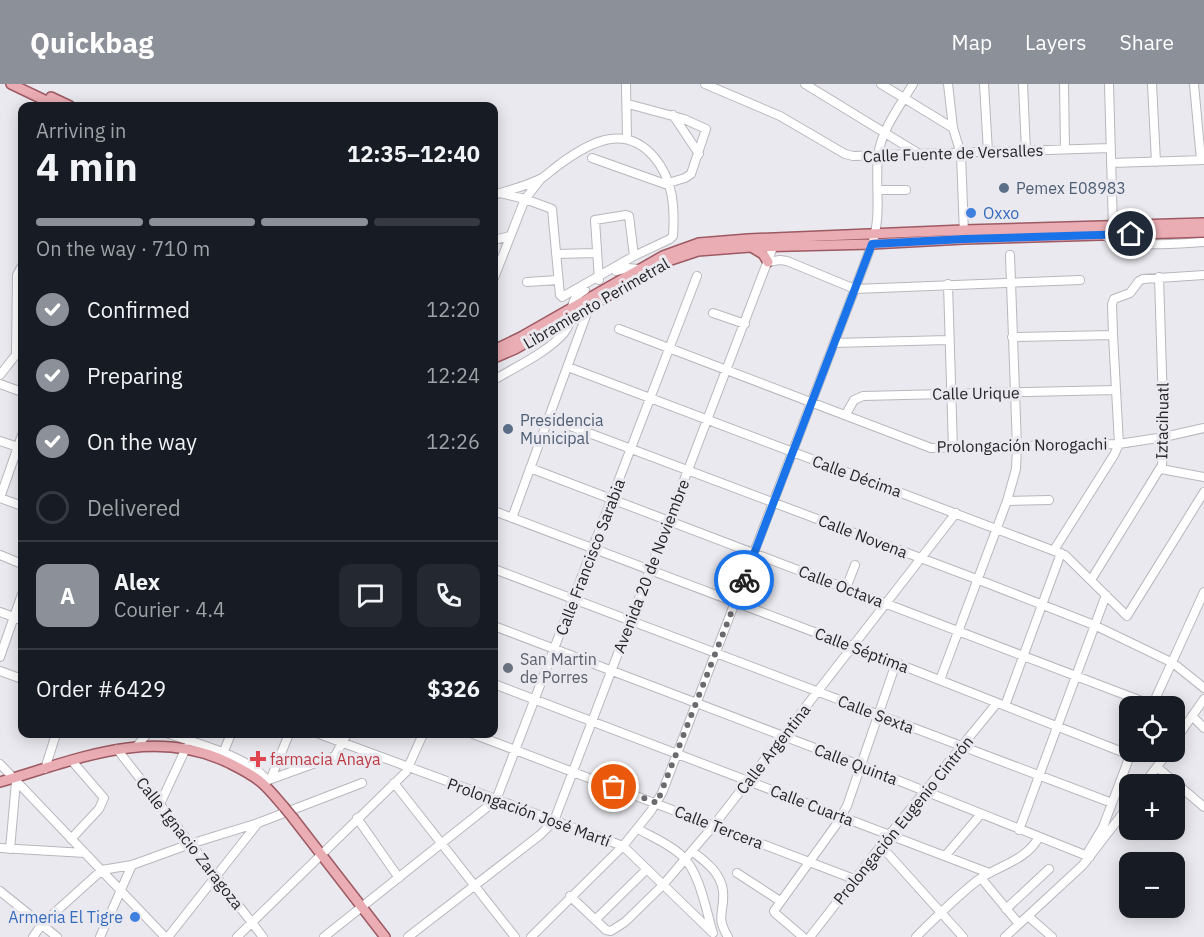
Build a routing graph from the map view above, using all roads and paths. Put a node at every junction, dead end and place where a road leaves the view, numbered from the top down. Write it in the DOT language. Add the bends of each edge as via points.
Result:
graph roads {
  1 [pos="11,84"];
  2 [pos="26,84"];
  3 [pos="626,84"];
  4 [pos="705,84"];
  5 [pos="805,84"];
  6 [pos="881,84"];
  7 [pos="913,84"];
  8 [pos="948,84"];
  9 [pos="984,84"];
  10 [pos="1023,84"];
  11 [pos="1064,84"];
  12 [pos="1109,84"];
  13 [pos="1152,84"];
  14 [pos="1194,84"];
  15 [pos="905,98"];
  16 [pos="49,102"];
  17 [pos="62,102"];
  18 [pos="628,104"];
  19 [pos="1200,114"];
  20 [pos="672,115"];
  21 [pos="953,128"];
  22 [pos="885,132"];
  23 [pos="627,138"];
  24 [pos="1110,148"];
  25 [pos="1065,149"];
  26 [pos="1026,151"];
  27 [pos="988,152"];
  28 [pos="699,154"];
  29 [pos="962,154"];
  30 [pos="923,155"];
  31 [pos="878,156"];
  32 [pos="592,158"];
  33 [pos="1202,160"];
  34 [pos="1156,162"];
  35 [pos="1111,163"];
  36 [pos="541,178"];
  37 [pos="670,183"];
  38 [pos="878,190"];
  39 [pos="906,190"];
  40 [pos="498,194"];
  41 [pos="498,194"];
  42 [pos="525,199"];
  43 [pos="1204,223"];
  44 [pos="1110,231"];
  45 [pos="1204,232"];
  46 [pos="964,234"];
  47 [pos="510,236"];
  48 [pos="498,239"];
  49 [pos="874,240"];
  50 [pos="775,242"];
  51 [pos="1204,242"];
  52 [pos="750,247"];
  53 [pos="596,253"];
  54 [pos="556,254"];
  55 [pos="1010,255"];
  56 [pos="634,256"];
  57 [pos="768,262"];
  58 [pos="498,268"];
  59 [pos="639,269"];
  60 [pos="18,273"];
  61 [pos="1204,275"];
  62 [pos="697,276"];
  63 [pos="1159,277"];
  64 [pos="599,279"];
  65 [pos="558,280"];
  66 [pos="1080,280"];
  67 [pos="526,282"];
  68 [pos="1011,282"];
  69 [pos="948,284"];
  70 [pos="855,289"];
  71 [pos="593,296"];
  72 [pos="590,307"];
  73 [pos="571,313"];
  74 [pos="712,313"];
  75 [pos="745,324"];
  76 [pos="619,329"];
  77 [pos="1113,335"];
  78 [pos="1012,337"];
  79 [pos="948,340"];
  80 [pos="834,343"];
  81 [pos="498,348"];
  82 [pos="670,348"];
  83 [pos="18,352"];
  84 [pos="16,354"];
  85 [pos="498,356"];
  86 [pos="567,367"];
  87 [pos="727,369"];
  88 [pos="0,375"];
  89 [pos="498,377"];
  90 [pos="0,384"];
  91 [pos="1116,390"];
  92 [pos="18,391"];
  93 [pos="1014,392"];
  94 [pos="951,393"];
  95 [pos="651,399"];
  96 [pos="812,401"];
  97 [pos="846,414"];
  98 [pos="549,418"];
  99 [pos="708,420"];
  100 [pos="1204,428"];
  101 [pos="1164,437"];
  102 [pos="0,441"];
  103 [pos="1119,444"];
  104 [pos="18,447"];
  105 [pos="1017,447"];
  106 [pos="632,448"];
  107 [pos="953,449"];
  108 [pos="793,452"];
  109 [pos="18,453"];
  110 [pos="531,468"];
  111 [pos="1161,469"];
  112 [pos="688,470"];
  113 [pos="1204,477"];
  114 [pos="1204,492"];
  115 [pos="0,498"];
  116 [pos="612,499"];
  117 [pos="1049,500"];
  118 [pos="1007,501"];
  119 [pos="774,502"];
  120 [pos="18,505"];
  121 [pos="498,513"];
  122 [pos="957,513"];
  123 [pos="512,518"];
  124 [pos="669,520"];
  125 [pos="998,529"];
  126 [pos="593,549"];
  127 [pos="1058,552"];
  128 [pos="755,554"];
  129 [pos="0,555"];
  130 [pos="922,559"];
  131 [pos="18,562"];
  132 [pos="855,565"];
  133 [pos="498,571"];
  134 [pos="650,571"];
  135 [pos="979,580"];
  136 [pos="1091,580"];
  137 [pos="846,588"];
  138 [pos="1204,592"];
  139 [pos="1106,595"];
  140 [pos="573,599"];
  141 [pos="735,603"];
  142 [pos="887,603"];
  143 [pos="1043,605"];
  144 [pos="0,612"];
  145 [pos="18,619"];
  146 [pos="630,621"];
  147 [pos="1094,625"];
  148 [pos="498,628"];
  149 [pos="960,631"];
  150 [pos="853,646"];
  151 [pos="554,649"];
  152 [pos="715,653"];
  153 [pos="1024,656"];
  154 [pos="0,657"];
  155 [pos="896,663"];
  156 [pos="1173,663"];
  157 [pos="0,671"];
  158 [pos="610,671"];
  159 [pos="1075,675"];
  160 [pos="18,678"];
  161 [pos="940,680"];
  162 [pos="498,685"];
  163 [pos="1204,688"];
  164 [pos="817,691"];
  165 [pos="1127,696"];
  166 [pos="1157,696"];
  167 [pos="535,699"];
  168 [pos="1204,699"];
  169 [pos="697,703"];
  170 [pos="1001,705"];
  171 [pos="878,714"];
  172 [pos="1192,716"];
  173 [pos="592,722"];
  174 [pos="1056,726"];
  175 [pos="1185,726"];
  176 [pos="1204,728"];
  177 [pos="782,736"];
  178 [pos="55,738"];
  179 [pos="144,738"];
  180 [pos="179,738"];
  181 [pos="229,738"];
  182 [pos="287,738"];
  183 [pos="330,738"];
  184 [pos="345,738"];
  185 [pos="421,738"];
  186 [pos="484,738"];
  187 [pos="343,743"];
  188 [pos="962,746"];
  189 [pos="136,747"];
  190 [pos="186,748"];
  191 [pos="117,749"];
  192 [pos="1119,749"];
  193 [pos="516,750"];
  194 [pos="677,754"];
  195 [pos="222,756"];
  196 [pos="72,761"];
  197 [pos="1128,762"];
  198 [pos="1161,762"];
  199 [pos="0,764"];
  200 [pos="862,766"];
  201 [pos="409,767"];
  202 [pos="1157,767"];
  203 [pos="45,769"];
  204 [pos="573,771"];
  205 [pos="1152,774"];
  206 [pos="1039,775"];
  207 [pos="15,780"];
  208 [pos="266,780"];
  209 [pos="748,781"];
  210 [pos="0,782"];
  211 [pos="362,783"];
  212 [pos="394,783"];
  213 [pos="926,792"];
  214 [pos="496,800"];
  215 [pos="657,803"];
  216 [pos="1112,803"];
  217 [pos="160,804"];
  218 [pos="1204,807"];
  219 [pos="981,814"];
  220 [pos="842,816"];
  221 [pos="357,818"];
  222 [pos="1119,818"];
  223 [pos="554,821"];
  224 [pos="258,823"];
  225 [pos="714,825"];
  226 [pos="638,829"];
  227 [pos="1019,830"];
  228 [pos="890,834"];
  229 [pos="1038,837"];
  230 [pos="71,839"];
  231 [pos="190,844"];
  232 [pos="442,845"];
  233 [pos="623,846"];
  234 [pos="880,846"];
  235 [pos="0,848"];
  236 [pos="10,849"];
  237 [pos="692,851"];
  238 [pos="85,853"];
  239 [pos="321,853"];
  240 [pos="946,855"];
  241 [pos="1088,856"];
  242 [pos="686,859"];
  243 [pos="808,861"];
  244 [pos="132,864"];
  245 [pos="647,869"];
  246 [pos="1049,869"];
  247 [pos="102,870"];
  248 [pos="737,873"];
  249 [pos="988,873"];
  250 [pos="216,878"];
  251 [pos="399,878"];
  252 [pos="981,878"];
  253 [pos="854,879"];
  254 [pos="663,885"];
  255 [pos="474,886"];
  256 [pos="120,889"];
  257 [pos="0,891"];
  258 [pos="570,896"];
  259 [pos="780,901"];
  260 [pos="362,908"];
  261 [pos="1006,909"];
  262 [pos="940,913"];
  263 [pos="720,915"];
  264 [pos="1028,916"];
  265 [pos="709,919"];
  266 [pos="595,920"];
  267 [pos="252,922"];
  268 [pos="42,924"];
  269 [pos="1019,924"];
  270 [pos="714,935"];
  271 [pos="33,937"];
  272 [pos="57,937"];
  273 [pos="100,937"];
  274 [pos="167,937"];
  275 [pos="237,937"];
  276 [pos="263,937"];
  277 [pos="324,937"];
  278 [pos="385,937"];
  279 [pos="408,937"];
  280 [pos="515,937"];
  281 [pos="531,937"];
  282 [pos="728,937"];
  283 [pos="803,937"];
  284 [pos="810,937"];
  285 [pos="916,937"];
  286 [pos="963,937"];
  287 [pos="1005,937"];
  288 [pos="1052,937"];
  1 -- 16 [label="main road"];
  2 -- 17 [label="main road"];
  3 -- 18 [label="street"];
  4 -- 31 [label="street, Calle Fuente de Versalles" via="780,116 849,156"];
  5 -- 22 [label="street"];
  6 -- 15 [label="street"];
  7 -- 15 [label="street"];
  8 -- 21 [label="street"];
  9 -- 27 [label="street"];
  10 -- 26 [label="street"];
  11 -- 25 [label="street"];
  12 -- 24 [label="street"];
  13 -- 34 [label="street"];
  14 -- 19 [label="street"];
  15 -- 21 [label="street"];
  15 -- 22 [label="street"];
  18 -- 20 [label="street"];
  18 -- 23 [label="street"];
  19 -- 33 [label="street"];
  20 -- 28 [label="street"];
  20 -- 28 [label="street" via="706,129"];
  21 -- 29 [label="street"];
  22 -- 30 [label="street"];
  22 -- 31 [label="street"];
  23 -- 36 [label="street" via="603,140"];
  23 -- 37 [label="street" via="651,153"];
  24 -- 25 [label="street, Calle Fuente de Versalles"];
  24 -- 35 [label="street"];
  25 -- 26 [label="street, Calle Fuente de Versalles"];
  26 -- 27 [label="street, Calle Fuente de Versalles"];
  27 -- 29 [label="street, Calle Fuente de Versalles"];
  28 -- 37 [label="street" via="691,174"];
  29 -- 30 [label="street, Calle Fuente de Versalles"];
  29 -- 46 [label="street"];
  30 -- 31 [label="street, Calle Fuente de Versalles"];
  31 -- 38 [label="street"];
  32 -- 37 [label="street"];
  33 -- 34 [label="street"];
  34 -- 35 [label="street"];
  35 -- 44 [label="street"];
  36 -- 40 [label="street"];
  36 -- 42 [label="street"];
  37 -- 56 [label="street" via="672,237"];
  38 -- 39 [label="street"];
  38 -- 49 [label="street"];
  41 -- 42 [label="street"];
  42 -- 47 [label="street"];
  42 -- 54 [label="street" via="552,209"];
  43 -- 44 [label="main road, Libramiento Perimetral"];
  44 -- 45 [label="main road, Libramiento Perimetral"];
  44 -- 46 [label="main road, Libramiento Perimetral"];
  44 -- 51 [label="street" via="1110,241 1126,243"];
  46 -- 49 [label="main road, Libramiento Perimetral"];
  47 -- 48 [label="street"];
  47 -- 58 [label="street"];
  49 -- 50 [label="main road, Libramiento Perimetral"];
  49 -- 70 [label="street"];
  50 -- 52 [label="main road, Libramiento Perimetral"];
  50 -- 57 [label="street, Avenida 20 de Noviembre"];
  50 -- 59 [label="main road, Libramiento Perimetral" via="699,243 674,250"];
  52 -- 57 [label="main road"];
  52 -- 72 [label="main road, Libramiento Perimetral" via="709,249 680,256"];
  53 -- 54 [label="street"];
  53 -- 56 [label="street" via="594,221 626,215"];
  53 -- 64 [label="street"];
  54 -- 65 [label="street"];
  55 -- 68 [label="street"];
  56 -- 64 [label="street"];
  57 -- 70 [label="street" via="787,261"];
  57 -- 75 [label="street, Avenida 20 de Noviembre"];
  59 -- 64 [label="street" via="623,269"];
  59 -- 71 [label="main road, Libramiento Perimetral"];
  60 -- 84 [label="street"];
  61 -- 63 [label="street"];
  62 -- 82 [label="street, Calle Francisco Sarabia"];
  63 -- 77 [label="street" via="1139,281 1130,293 1114,299"];
  63 -- 101 [label="street, Iztacihuatl"];
  64 -- 65 [label="street" via="561,297"];
  64 -- 73 [label="street" via="574,299"];
  65 -- 67 [label="street"];
  66 -- 68 [label="street"];
  68 -- 69 [label="street"];
  68 -- 78 [label="street"];
  69 -- 70 [label="street"];
  69 -- 79 [label="street"];
  70 -- 80 [label="street"];
  71 -- 72 [label="street"];
  71 -- 73 [label="main road, Libramiento Perimetral"];
  72 -- 73 [label="main road, Libramiento Perimetral"];
  72 -- 86 [label="street"];
  73 -- 81 [label="main road, Libramiento Perimetral"];
  73 -- 85 [label="main road, Libramiento Perimetral"];
  73 -- 89 [label="street" via="567,329 557,340"];
  74 -- 75 [label="street"];
  75 -- 87 [label="street, Avenida 20 de Noviembre"];
  76 -- 82 [label="street, Prolongación Norogachi"];
  77 -- 78 [label="street"];
  77 -- 91 [label="street"];
  78 -- 93 [label="street"];
  79 -- 80 [label="street"];
  79 -- 94 [label="street"];
  80 -- 96 [label="street"];
  82 -- 87 [label="street, Prolongación Norogachi"];
  82 -- 95 [label="street, Calle Francisco Sarabia"];
  83 -- 84 [label="street"];
  84 -- 88 [label="street"];
  86 -- 95 [label="street, Calle Décima"];
  86 -- 98 [label="street"];
  87 -- 96 [label="street, Prolongación Norogachi"];
  87 -- 99 [label="street, Avenida 20 de Noviembre"];
  90 -- 92 [label="street"];
  91 -- 93 [label="street, Calle Urique"];
  91 -- 103 [label="street"];
  93 -- 94 [label="street, Calle Urique"];
  93 -- 105 [label="street"];
  94 -- 97 [label="street, Calle Urique" via="863,396 854,400"];
  94 -- 107 [label="street"];
  95 -- 99 [label="street, Calle Décima"];
  95 -- 106 [label="street, Calle Francisco Sarabia"];
  96 -- 97 [label="street, Prolongación Norogachi"];
  96 -- 108 [label="street"];
  97 -- 107 [label="street, Prolongación Norogachi" via="925,446"];
  98 -- 106 [label="street, Calle Novena"];
  98 -- 110 [label="street"];
  99 -- 108 [label="street, Calle Décima"];
  99 -- 112 [label="street, Avenida 20 de Noviembre"];
  100 -- 101 [label="street, Prolongación Norogachi"];
  101 -- 103 [label="street, Prolongación Norogachi"];
  101 -- 111 [label="street, Iztacihuatl"];
  102 -- 104 [label="street"];
  103 -- 105 [label="street, Prolongación Norogachi"];
  103 -- 127 [label="street, Prolongación Eugenio Cintrón"];
  105 -- 107 [label="street, Prolongación Norogachi"];
  105 -- 118 [label="street" via="1016,470"];
  106 -- 112 [label="street, Calle Novena"];
  106 -- 116 [label="street, Calle Francisco Sarabia"];
  108 -- 119 [label="street"];
  108 -- 122 [label="street, Calle Décima"];
  109 -- 115 [label="street"];
  110 -- 116 [label="street, Calle Octava"];
  110 -- 123 [label="street"];
  111 -- 113 [label="street"];
  111 -- 136 [label="street, Iztacihuatl"];
  112 -- 119 [label="street, Calle Novena"];
  112 -- 124 [label="street, Avenida 20 de Noviembre"];
  114 -- 139 [label="street, Calle Décima" via="1127,616"];
  115 -- 120 [label="street"];
  116 -- 124 [label="street, Calle Octava"];
  116 -- 126 [label="street, Calle Francisco Sarabia"];
  117 -- 118 [label="street"];
  118 -- 125 [label="street"];
  119 -- 128 [label="street"];
  119 -- 130 [label="street, Calle Novena"];
  121 -- 123 [label="street, Calle Séptima"];
  122 -- 125 [label="street, Calle Décima"];
  122 -- 130 [label="street, Calle Argentina"];
  123 -- 126 [label="street, Calle Séptima"];
  124 -- 128 [label="street, Calle Octava"];
  124 -- 134 [label="street, Avenida 20 de Noviembre"];
  125 -- 127 [label="street, Calle Décima"];
  125 -- 135 [label="street"];
  126 -- 134 [label="street, Calle Séptima"];
  126 -- 140 [label="street, Calle Francisco Sarabia"];
  127 -- 136 [label="street, Calle Décima" via="1070,558"];
  127 -- 143 [label="street, Prolongación Eugenio Cintrón"];
  128 -- 137 [label="street, Calle Octava"];
  128 -- 141 [label="street"];
  129 -- 131 [label="street"];
  130 -- 135 [label="street, Calle Novena"];
  130 -- 142 [label="street, Calle Argentina"];
  132 -- 137 [label="street"];
  133 -- 140 [label="street, Calle Sexta"];
  134 -- 141 [label="street, Calle Séptima"];
  134 -- 146 [label="street, Avenida 20 de Noviembre"];
  135 -- 143 [label="street, Calle Novena"];
  135 -- 149 [label="street"];
  136 -- 139 [label="street, Calle Décima"];
  137 -- 142 [label="street, Calle Octava"];
  138 -- 156 [label="street"];
  139 -- 147 [label="street"];
  140 -- 146 [label="street, Calle Sexta"];
  140 -- 151 [label="street, Calle Francisco Sarabia"];
  141 -- 150 [label="street, Calle Séptima"];
  141 -- 152 [label="street"];
  142 -- 149 [label="street, Calle Octava"];
  142 -- 150 [label="street, Calle Argentina"];
  143 -- 147 [label="street, Calle Novena"];
  143 -- 153 [label="street, Prolongación Eugenio Cintrón"];
  144 -- 145 [label="street"];
  145 -- 154 [label="street"];
  146 -- 152 [label="street, Calle Sexta"];
  146 -- 158 [label="street, Avenida 20 de Noviembre"];
  147 -- 156 [label="street, Calle Novena"];
  147 -- 159 [label="street"];
  148 -- 151 [label="street, Calle Quinta"];
  149 -- 153 [label="street, Calle Octava"];
  149 -- 161 [label="street"];
  150 -- 155 [label="street, Calle Séptima"];
  150 -- 164 [label="street, Calle Argentina"];
  151 -- 158 [label="street, Calle Quinta"];
  151 -- 167 [label="street, Calle Francisco Sarabia"];
  152 -- 164 [label="street, Calle Sexta"];
  152 -- 169 [label="street"];
  153 -- 159 [label="street, Calle Octava"];
  153 -- 170 [label="street, Prolongación Eugenio Cintrón"];
  155 -- 161 [label="street, Calle Séptima"];
  155 -- 171 [label="street"];
  156 -- 163 [label="street, Calle Novena"];
  156 -- 166 [label="street"];
  157 -- 160 [label="street"];
  158 -- 169 [label="street, Calle Quinta"];
  158 -- 173 [label="street, Avenida 20 de Noviembre"];
  159 -- 165 [label="street, Calle Octava"];
  159 -- 174 [label="street"];
  161 -- 170 [label="street, Calle Séptima"];
  162 -- 167 [label="street, Calle Cuarta"];
  164 -- 171 [label="street, Calle Sexta"];
  164 -- 177 [label="street, Calle Argentina"];
  167 -- 173 [label="street, Calle Cuarta"];
  167 -- 193 [label="street, Calle Francisco Sarabia"];
  168 -- 172 [label="street"];
  169 -- 177 [label="street, Calle Quinta"];
  169 -- 194 [label="street"];
  170 -- 174 [label="street, Calle Séptima"];
  170 -- 188 [label="street, Prolongación Eugenio Cintrón"];
  171 -- 188 [label="street, Calle Sexta"];
  171 -- 200 [label="street"];
  172 -- 175 [label="street"];
  172 -- 176 [label="street"];
  173 -- 194 [label="street, Calle Cuarta"];
  173 -- 204 [label="street, Avenida 20 de Noviembre"];
  174 -- 192 [label="street, Calle Séptima"];
  174 -- 206 [label="street"];
  177 -- 200 [label="street, Calle Quinta"];
  177 -- 209 [label="street, Calle Argentina"];
  178 -- 203 [label="street"];
  179 -- 189 [label="street"];
  180 -- 195 [label="street"];
  181 -- 195 [label="street"];
  182 -- 208 [label="street"];
  183 -- 187 [label="street, Prolongación José Martí"];
  184 -- 187 [label="street"];
  185 -- 201 [label="street"];
  186 -- 193 [label="street, Calle Tercera"];
  187 -- 201 [label="street, Prolongación José Martí"];
  187 -- 208 [label="street" via="332,758"];
  188 -- 206 [label="street, Calle Sexta"];
  188 -- 213 [label="street, Prolongación Eugenio Cintrón"];
  189 -- 190 [label="main road"];
  189 -- 191 [label="main road"];
  190 -- 195 [label="main road"];
  190 -- 217 [label="street"];
  191 -- 196 [label="main road"];
  191 -- 217 [label="street, Calle Ignacio Zaragoza"];
  193 -- 204 [label="street, Calle Tercera"];
  193 -- 214 [label="street, Calle Francisco Sarabia"];
  194 -- 209 [label="street, Calle Cuarta"];
  194 -- 215 [label="street"];
  195 -- 208 [label="main road"];
  196 -- 203 [label="main road"];
  196 -- 230 [label="street" via="104,800"];
  197 -- 216 [label="street"];
  198 -- 202 [label="street"];
  199 -- 207 [label="street"];
  200 -- 213 [label="street, Calle Quinta"];
  200 -- 220 [label="street"];
  201 -- 212 [label="street"];
  201 -- 214 [label="street, Prolongación José Martí"];
  202 -- 205 [label="street"];
  202 -- 218 [label="street"];
  203 -- 207 [label="main road"];
  204 -- 215 [label="street, Calle Tercera"];
  204 -- 223 [label="street, Avenida 20 de Noviembre"];
  206 -- 216 [label="street, Calle Sexta"];
  206 -- 227 [label="street"];
  207 -- 210 [label="main road"];
  207 -- 230 [label="street"];
  207 -- 236 [label="street"];
  208 -- 239 [label="main road, bridge"];
  209 -- 220 [label="street, Calle Cuarta"];
  209 -- 225 [label="street, Calle Argentina"];
  211 -- 224 [label="street"];
  212 -- 221 [label="street"];
  212 -- 232 [label="street"];
  213 -- 219 [label="street, Calle Quinta"];
  213 -- 228 [label="street, Prolongación Eugenio Cintrón"];
  214 -- 223 [label="street, Prolongación José Martí"];
  214 -- 232 [label="street, Calle Francisco Sarabia"];
  215 -- 225 [label="street, Calle Tercera"];
  215 -- 226 [label="street"];
  216 -- 241 [label="street"];
  217 -- 231 [label="street, Calle Ignacio Zaragoza"];
  219 -- 227 [label="street, Calle Quinta"];
  219 -- 240 [label="street"];
  220 -- 228 [label="street, Calle Cuarta"];
  220 -- 243 [label="street"];
  221 -- 239 [label="street"];
  221 -- 251 [label="street"];
  222 -- 241 [label="street"];
  223 -- 233 [label="street, Prolongación José Martí"];
  223 -- 255 [label="street"];
  224 -- 231 [label="street"];
  224 -- 250 [label="street"];
  225 -- 237 [label="street, Calle Argentina"];
  225 -- 243 [label="street, Calle Tercera"];
  226 -- 233 [label="street"];
  226 -- 242 [label="street"];
  227 -- 229 [label="street, Calle Quinta"];
  228 -- 234 [label="street, Prolongación Eugenio Cintrón"];
  228 -- 240 [label="street, Calle Cuarta"];
  229 -- 241 [label="street, Calle Quinta"];
  229 -- 249 [label="street" via="1025,854"];
  230 -- 238 [label="street"];
  231 -- 244 [label="street"];
  231 -- 250 [label="street, Calle Ignacio Zaragoza"];
  232 -- 251 [label="street, Calle Francisco Sarabia"];
  232 -- 255 [label="street"];
  233 -- 245 [label="street, Prolongación José Martí"];
  233 -- 258 [label="street"];
  234 -- 253 [label="street, Prolongación Eugenio Cintrón"];
  234 -- 262 [label="street"];
  235 -- 236 [label="street"];
  236 -- 238 [label="street"];
  237 -- 242 [label="street, Calle Argentina"];
  237 -- 263 [label="street" via="720,879"];
  238 -- 247 [label="street"];
  239 -- 260 [label="main road"];
  239 -- 267 [label="street"];
  240 -- 249 [label="street, Calle Cuarta"];
  241 -- 264 [label="street"];
  242 -- 254 [label="street, Calle Argentina"];
  242 -- 265 [label="street"];
  243 -- 253 [label="street, Calle Tercera"];
  243 -- 259 [label="street"];
  244 -- 247 [label="street"];
  244 -- 256 [label="street"];
  245 -- 254 [label="street, Prolongación José Martí"];
  245 -- 266 [label="street"];
  246 -- 261 [label="street"];
  247 -- 256 [label="street"];
  247 -- 268 [label="street"];
  248 -- 259 [label="street"];
  249 -- 252 [label="street"];
  250 -- 267 [label="street, Calle Ignacio Zaragoza"];
  250 -- 274 [label="street"];
  251 -- 260 [label="street, Calle Francisco Sarabia"];
  252 -- 261 [label="street"];
  252 -- 262 [label="street"];
  253 -- 284 [label="street, Prolongación Eugenio Cintrón"];
  254 -- 266 [label="street, Calle Argentina" via="614,930 607,930"];
  254 -- 270 [label="street, Prolongación José Martí"];
  255 -- 279 [label="street"];
  255 -- 280 [label="street"];
  256 -- 273 [label="street"];
  256 -- 274 [label="street"];
  257 -- 268 [label="street"];
  258 -- 266 [label="street"];
  258 -- 281 [label="street"];
  259 -- 283 [label="street" via="775,914"];
  260 -- 277 [label="street, Calle Francisco Sarabia"];
  260 -- 278 [label="main road"];
  261 -- 269 [label="street"];
  262 -- 285 [label="street"];
  262 -- 286 [label="street"];
  263 -- 265 [label="street"];
  263 -- 282 [label="street"];
  264 -- 269 [label="street"];
  264 -- 288 [label="street"];
  265 -- 270 [label="street"];
  267 -- 275 [label="street"];
  267 -- 276 [label="street, Calle Ignacio Zaragoza"];
  268 -- 271 [label="street"];
  268 -- 272 [label="street"];
  269 -- 287 [label="street"];
}
